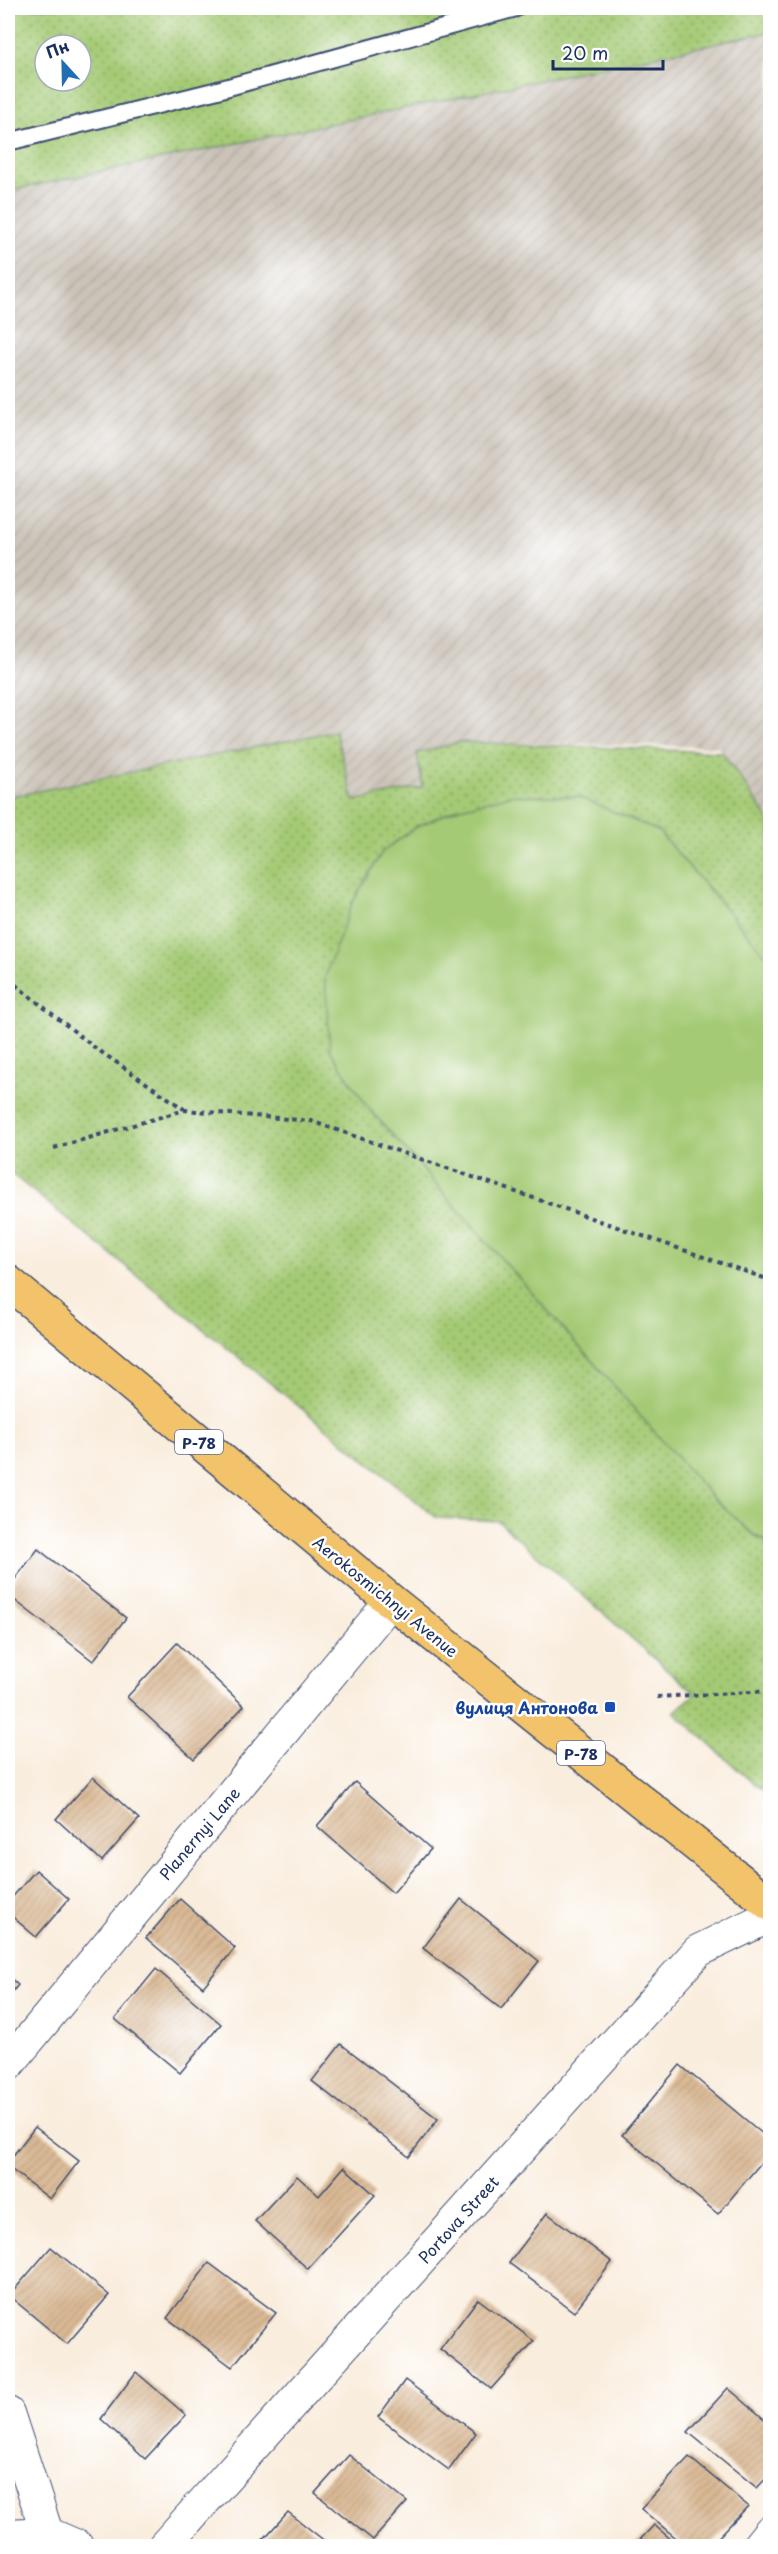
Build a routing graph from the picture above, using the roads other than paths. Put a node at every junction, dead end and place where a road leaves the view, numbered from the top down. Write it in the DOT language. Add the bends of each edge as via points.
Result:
graph roads {
  1 [pos="516,8"];
  2 [pos="8,142"];
  3 [pos="8,1282"];
  4 [pos="391,1601"];
  5 [pos="771,1904"];
  6 [pos="771,1916"];
  7 [pos="8,2065"];
  8 [pos="8,2413"];
  9 [pos="771,2531"];
  10 [pos="47,2533"];
  11 [pos="8,2535"];
  12 [pos="77,2547"];
  13 [pos="164,2547"];
  14 [pos="758,2547"];
  1 -- 2 [label="lane" via="214,91"];
  3 -- 4 [label="highway, Aerokosmichnyi Avenue / Р-78"];
  4 -- 5 [label="highway, Aerokosmichnyi Avenue / Р-78"];
  4 -- 7 [label="street, Planernyi Lane"];
  6 -- 13 [label="street, Portova Street" via="698,1951"];
  8 -- 10 [label="street"];
  9 -- 14 [label="street"];
  10 -- 11 [label="street"];
  10 -- 12 [label="street"];
}
